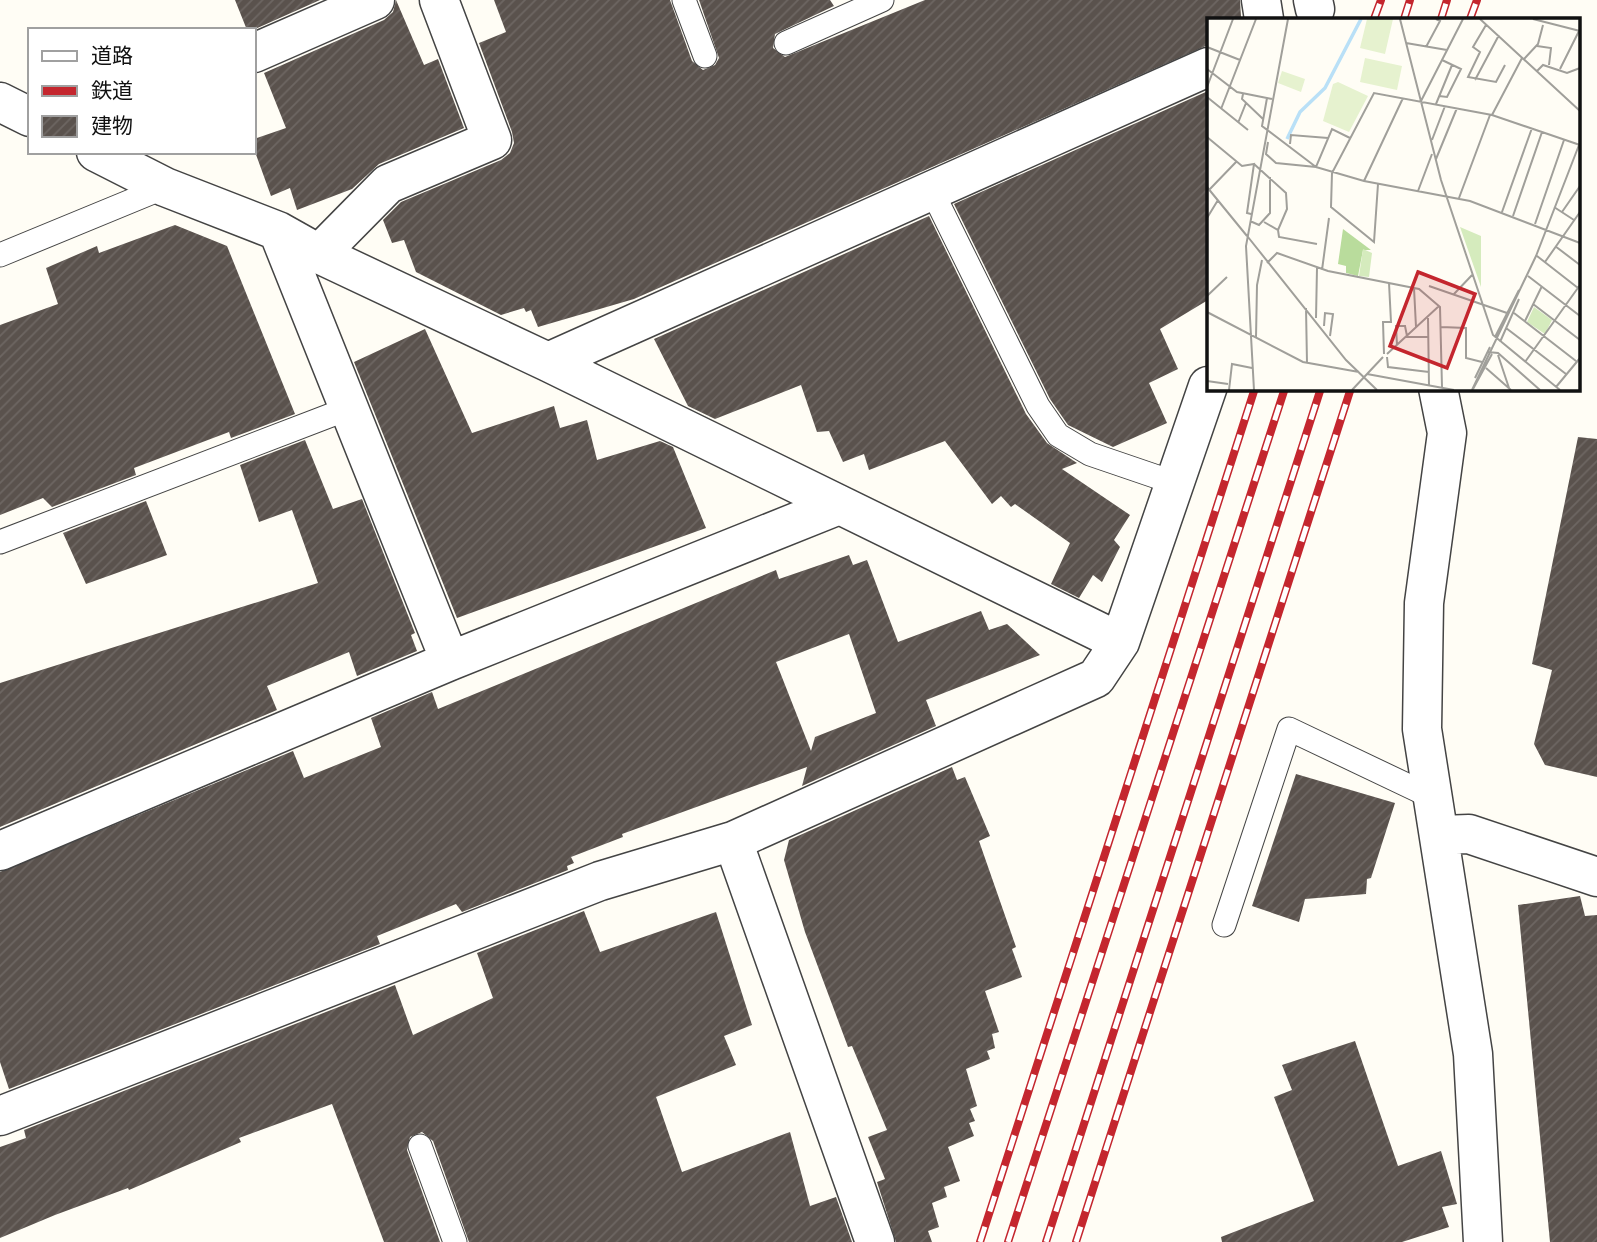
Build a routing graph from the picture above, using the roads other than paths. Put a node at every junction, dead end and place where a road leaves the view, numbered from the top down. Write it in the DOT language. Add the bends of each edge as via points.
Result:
graph roads {
  1 [pos="375,0"];
  2 [pos="439,0"];
  3 [pos="684,0"];
  4 [pos="882,0"];
  5 [pos="1261,0"];
  6 [pos="1264,18"];
  7 [pos="786,43"];
  8 [pos="256,53"];
  9 [pos="705,56"];
  10 [pos="1207,68"];
  11 [pos="0,102"];
  12 [pos="28,116"];
  13 [pos="100,154"];
  14 [pos="165,187"];
  15 [pos="931,189"];
  16 [pos="278,231"];
  17 [pos="319,254"];
  18 [pos="0,255"];
  19 [pos="548,362"];
  20 [pos="1208,390"];
  21 [pos="1438,390"];
  22 [pos="347,409"];
  23 [pos="1175,483"];
  24 [pos="839,505"];
  25 [pos="0,542"];
  26 [pos="1120,642"];
  27 [pos="450,661"];
  28 [pos="1434,798"];
  29 [pos="1441,835"];
  30 [pos="733,841"];
  31 [pos="0,850"];
  32 [pos="1597,877"];
  33 [pos="1224,925"];
  34 [pos="0,1116"];
  35 [pos="420,1146"];
  36 [pos="455,1242"];
  37 [pos="875,1242"];
  38 [pos="1483,1242"];
  1 -- 8 [label="street"];
  2 -- 17 [label="street" via="492,140 388,184"];
  3 -- 9 [label="lane"];
  4 -- 7 [label="lane"];
  5 -- 6 [label="street"];
  10 -- 15 [label="street"];
  11 -- 12 [label="street"];
  13 -- 14 [label="street"];
  14 -- 16 [label="street"];
  14 -- 18 [label="lane"];
  15 -- 19 [label="street"];
  15 -- 23 [label="lane" via="1038,406 1058,435 1090,454"];
  16 -- 17 [label="street"];
  16 -- 22 [label="street"];
  17 -- 19 [label="street"];
  19 -- 24 [label="street"];
  20 -- 23 [label="street"];
  21 -- 28 [label="street" via="1447,433 1424,603 1422,729"];
  22 -- 25 [label="lane"];
  22 -- 27 [label="street"];
  23 -- 26 [label="street"];
  24 -- 26 [label="street"];
  24 -- 27 [label="street"];
  26 -- 30 [label="street" via="1096,678"];
  27 -- 31 [label="street"];
  28 -- 29 [label="street"];
  28 -- 33 [label="lane" via="1289,729"];
  29 -- 32 [label="street" via="1469,834"];
  29 -- 38 [label="street" via="1473,1054"];
  30 -- 34 [label="street" via="600,881"];
  30 -- 37 [label="street"];
  35 -- 36 [label="lane"];
}
